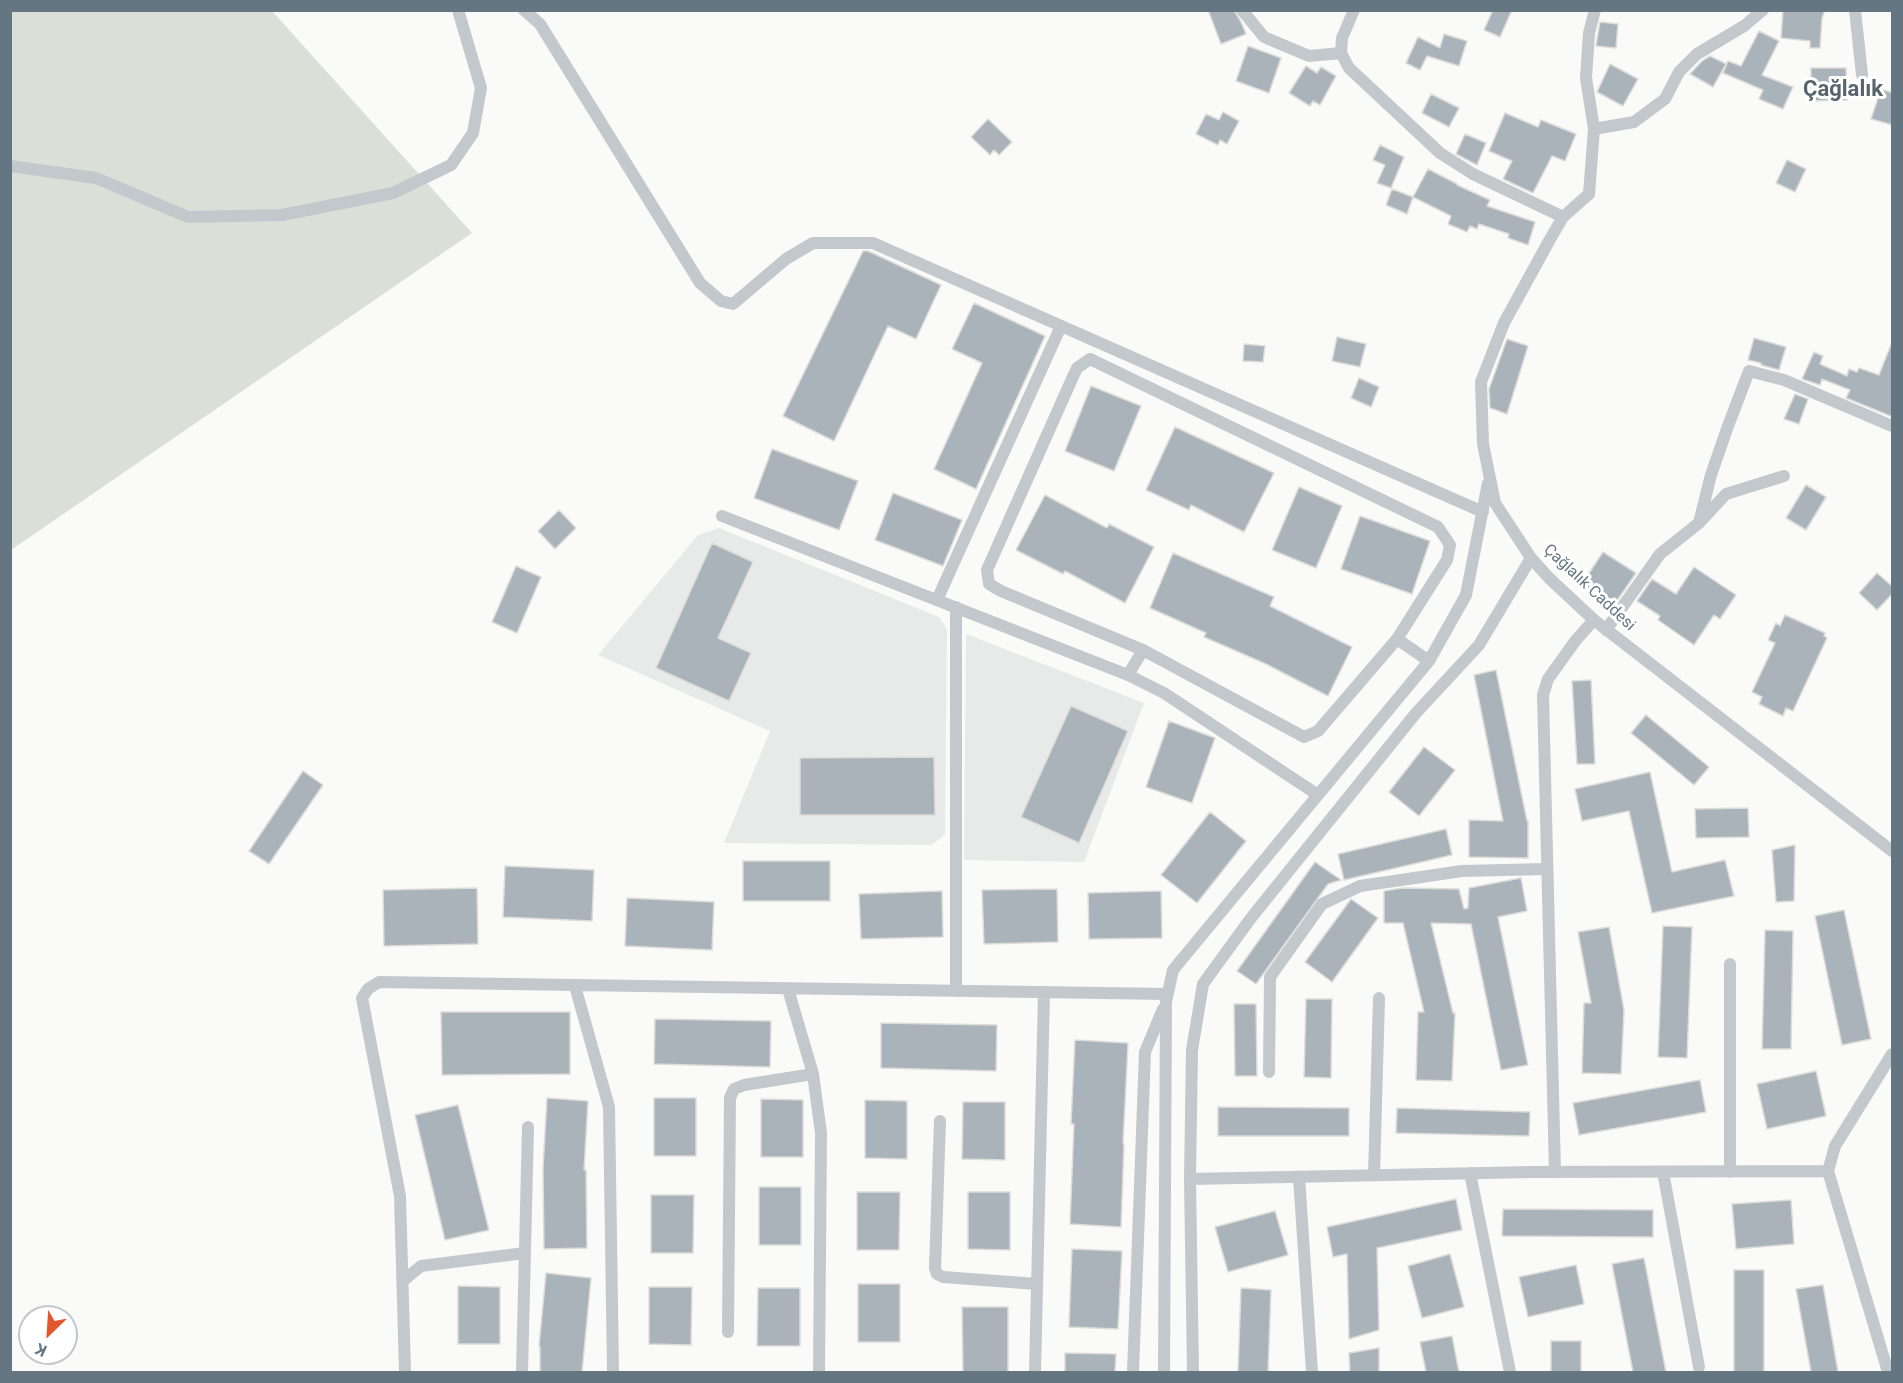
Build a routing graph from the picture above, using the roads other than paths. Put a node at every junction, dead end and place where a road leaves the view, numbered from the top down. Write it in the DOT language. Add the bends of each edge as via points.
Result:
graph roads {
  1 [pos="458,10"];
  2 [pos="524,10"];
  3 [pos="1242,10"];
  4 [pos="1354,10"];
  5 [pos="1595,10"];
  6 [pos="1763,10"];
  7 [pos="1855,10"];
  8 [pos="1341,53"];
  9 [pos="1862,75"];
  10 [pos="1594,129"];
  11 [pos="10,166"];
  12 [pos="1563,217"];
  13 [pos="1062,326"];
  14 [pos="1893,426"];
  15 [pos="1490,476"];
  16 [pos="1784,476"];
  17 [pos="1483,512"];
  18 [pos="722,516"];
  19 [pos="1699,523"];
  20 [pos="1531,558"];
  21 [pos="937,600"];
  22 [pos="956,607"];
  23 [pos="1594,620"];
  24 [pos="1606,630"];
  25 [pos="1397,639"];
  26 [pos="1143,650"];
  27 [pos="1429,661"];
  28 [pos="1128,675"];
  29 [pos="1318,795"];
  30 [pos="1892,849"];
  31 [pos="1547,869"];
  32 [pos="1730,963"];
  33 [pos="575,986"];
  34 [pos="788,989"];
  35 [pos="956,991"];
  36 [pos="1044,992"];
  37 [pos="1167,998"];
  38 [pos="1378,998"];
  39 [pos="1893,1054"];
  40 [pos="1269,1072"];
  41 [pos="813,1074"];
  42 [pos="940,1121"];
  43 [pos="528,1127"];
  44 [pos="1555,1172"];
  45 [pos="1663,1172"];
  46 [pos="1730,1172"];
  47 [pos="1828,1172"];
  48 [pos="1470,1173"];
  49 [pos="1374,1175"];
  50 [pos="1299,1177"];
  51 [pos="1190,1179"];
  52 [pos="525,1253"];
  53 [pos="403,1281"];
  54 [pos="1037,1284"];
  55 [pos="728,1332"];
  56 [pos="1699,1366"];
  57 [pos="405,1372"];
  58 [pos="522,1372"];
  59 [pos="613,1372"];
  60 [pos="819,1372"];
  61 [pos="1035,1372"];
  62 [pos="1133,1372"];
  63 [pos="1164,1372"];
  64 [pos="1193,1372"];
  65 [pos="1312,1372"];
  66 [pos="1510,1372"];
  67 [pos="1888,1372"];
  1 -- 11 [label="street" via="481,88 473,133 450,165 393,193 282,215 188,217 96,178"];
  2 -- 13 [label="street" via="540,24 700,283 722,301 733,304 786,259 813,243 873,243"];
  3 -- 8 [label="street" via="1264,37 1273,41 1309,56"];
  4 -- 8 [label="street" via="1342,38"];
  5 -- 10 [label="street, Çağlalık Caddesi" via="1586,78"];
  6 -- 10 [label="street" via="1697,54 1679,72 1665,99 1634,122"];
  7 -- 9 [label="street"];
  8 -- 12 [label="street" via="1349,68 1440,153 1473,174"];
  10 -- 12 [label="street, Çağlalık Caddesi" via="1589,194"];
  12 -- 15 [label="street, Çağlalık Caddesi" via="1504,323 1481,382 1483,444"];
  13 -- 17 [label="street"];
  13 -- 21 [label="street"];
  14 -- 19 [label="street" via="1817,392 1749,371 1711,475"];
  15 -- 17 [label="street"];
  15 -- 20 [label="street, Çağlalık Caddesi" via="1495,503"];
  16 -- 19 [label="street" via="1726,494"];
  17 -- 27 [label="street" via="1466,596"];
  18 -- 21 [label="street"];
  19 -- 24 [label="street" via="1660,554"];
  20 -- 23 [label="street, Çağlalık Caddesi"];
  20 -- 51 [label="street" via="1479,645 1416,713 1251,918 1203,984 1192,1050"];
  21 -- 22 [label="street"];
  22 -- 28 [label="street"];
  22 -- 35 [label="street"];
  23 -- 24 [label="street, Çağlalık Caddesi"];
  23 -- 31 [label="street" via="1548,679 1543,695"];
  24 -- 30 [label="street, Çağlalık Caddesi"];
  25 -- 26 [label="street" via="1318,731 1304,737"];
  25 -- 26 [label="street" via="1447,560 1450,545 1438,527 1090,359 1077,368 1071,381 987,570 989,584"];
  25 -- 27 [label="street"];
  26 -- 28 [label="street"];
  27 -- 29 [label="street"];
  28 -- 29 [label="street" via="1164,693"];
  29 -- 37 [label="street" via="1173,970"];
  31 -- 40 [label="street" via="1462,871 1360,886 1322,904 1270,977"];
  31 -- 44 [label="street"];
  32 -- 46 [label="street"];
  33 -- 34 [label="street"];
  33 -- 53 [label="street" via="379,982 368,988 362,998 400,1196"];
  33 -- 59 [label="street" via="609,1107"];
  34 -- 35 [label="street"];
  34 -- 41 [label="street"];
  35 -- 36 [label="street"];
  36 -- 37 [label="street"];
  36 -- 54 [label="street"];
  37 -- 62 [label="street" via="1145,1052"];
  37 -- 63 [label="street"];
  38 -- 49 [label="street"];
  39 -- 47 [label="street" via="1834,1146"];
  41 -- 55 [label="street" via="744,1085 734,1089 730,1098"];
  41 -- 60 [label="street" via="822,1133"];
  42 -- 54 [label="street" via="937,1274"];
  43 -- 52 [label="street"];
  44 -- 45 [label="street"];
  44 -- 48 [label="street"];
  45 -- 46 [label="street"];
  45 -- 56 [label="street"];
  46 -- 47 [label="street"];
  47 -- 67 [label="street"];
  48 -- 49 [label="street"];
  48 -- 66 [label="street"];
  49 -- 50 [label="street"];
  50 -- 51 [label="street"];
  50 -- 65 [label="street"];
  51 -- 64 [label="street"];
  52 -- 53 [label="street" via="422,1266"];
  52 -- 58 [label="street"];
  53 -- 57 [label="street"];
  54 -- 61 [label="street"];
}
